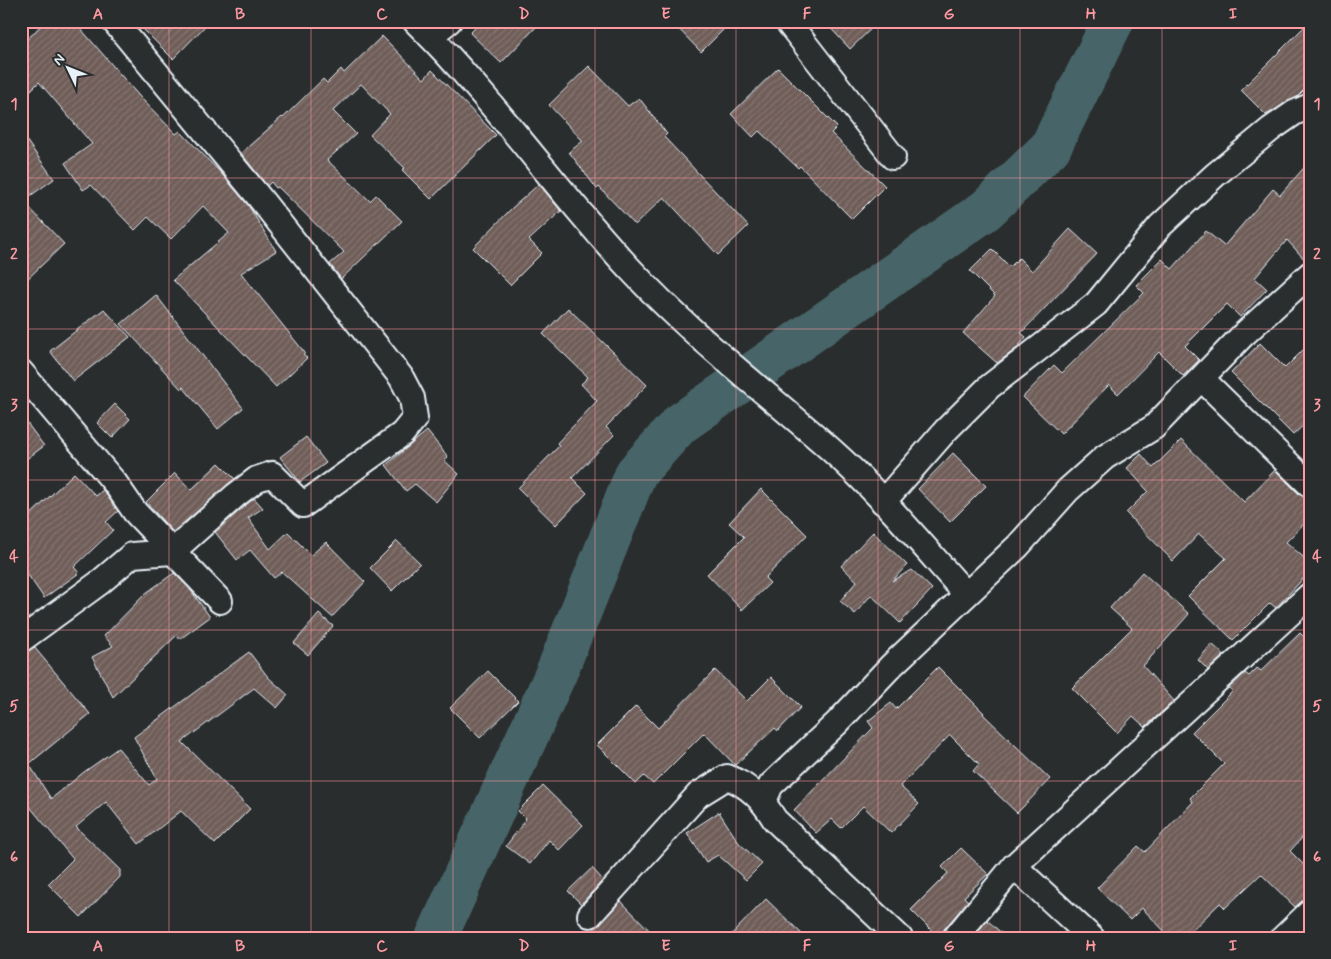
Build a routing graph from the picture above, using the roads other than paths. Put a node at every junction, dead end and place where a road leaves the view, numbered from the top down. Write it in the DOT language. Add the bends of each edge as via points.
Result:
graph roads {
  1 [pos="114,21"];
  2 [pos="449,21"];
  3 [pos="787,21"];
  4 [pos="422,28"];
  5 [pos="1310,106"];
  6 [pos="893,158"];
  7 [pos="1310,274"];
  8 [pos="21,372"];
  9 [pos="1202,379"];
  10 [pos="1310,485"];
  11 [pos="883,502"];
  12 [pos="172,552"];
  13 [pos="966,594"];
  14 [pos="1310,595"];
  15 [pos="220,600"];
  16 [pos="21,640"];
  17 [pos="764,801"];
  18 [pos="1014,866"];
  19 [pos="1310,912"];
  20 [pos="590,915"];
  21 [pos="900,938"];
  22 [pos="955,938"];
  23 [pos="1092,938"];
  24 [pos="1284,938"];
  1 -- 12 [label="street" via="259,196 401,377 412,398 415,418 402,434 303,504 272,474 257,479"];
  2 -- 4 [label="street"];
  3 -- 6 [label="street"];
  4 -- 11 [label="street" via="501,116 630,270 717,355 831,449"];
  5 -- 11 [label="street" via="1294,112 1271,129 1167,220 1096,304 989,387"];
  7 -- 9 [label="street"];
  8 -- 12 [label="street" via="115,483 135,512"];
  9 -- 10 [label="street"];
  9 -- 13 [label="street" via="1154,427 1105,458 1068,490 1018,546"];
  11 -- 13 [label="street"];
  12 -- 15 [label="street"];
  12 -- 16 [label="street" via="132,555"];
  13 -- 17 [label="street" via="771,785"];
  14 -- 18 [label="street"];
  17 -- 20 [label="street" via="739,781 726,777 698,795"];
  17 -- 21 [label="street" via="775,820"];
  18 -- 22 [label="street"];
  18 -- 23 [label="street"];
  19 -- 24 [label="street"];
}
